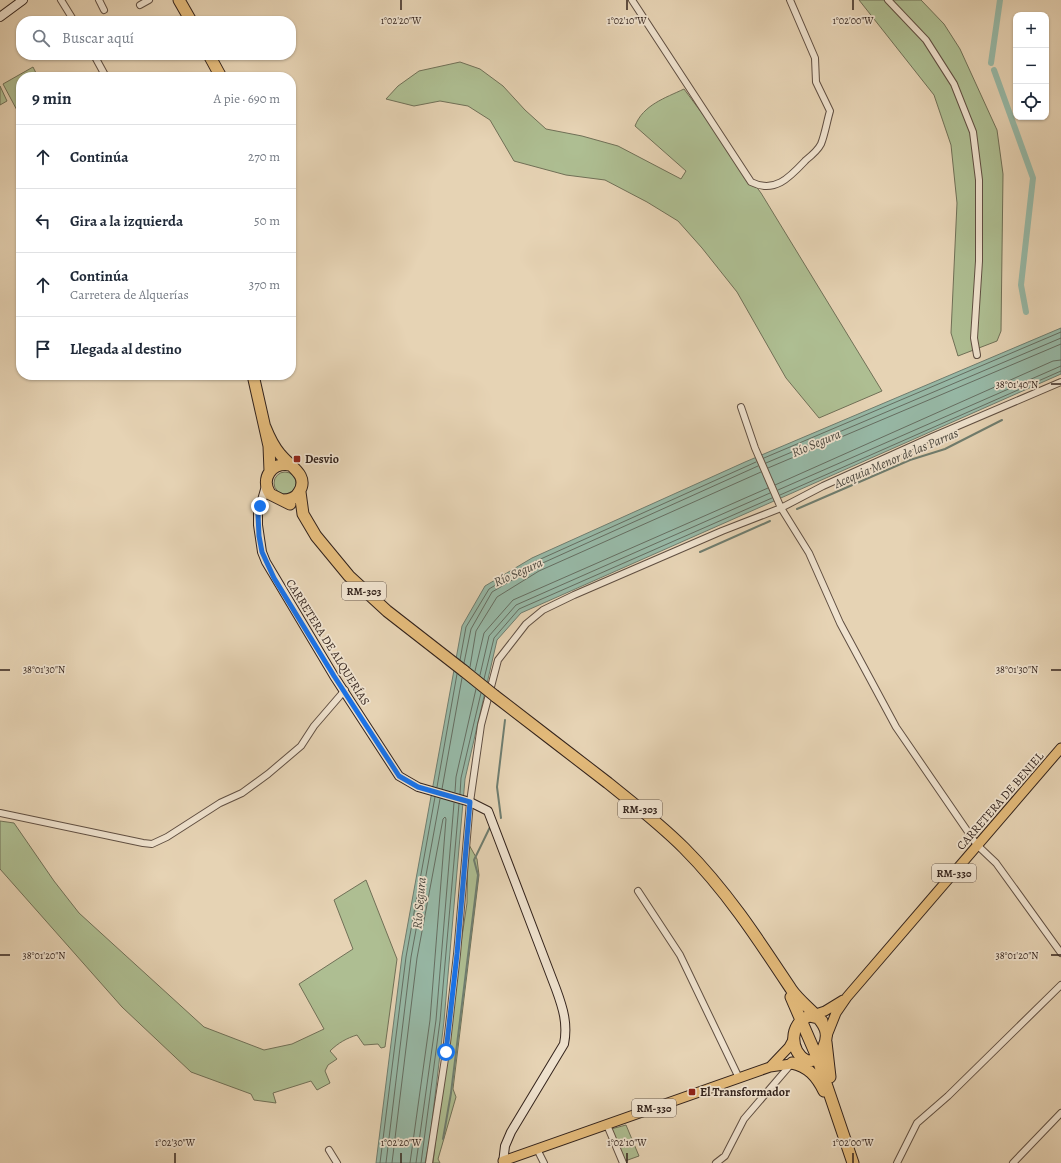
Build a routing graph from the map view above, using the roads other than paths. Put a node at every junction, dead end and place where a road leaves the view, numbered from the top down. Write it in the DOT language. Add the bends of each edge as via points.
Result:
graph roads {
  1 [pos="23,0"];
  2 [pos="61,0"];
  3 [pos="99,0"];
  4 [pos="149,0"];
  5 [pos="179,0"];
  6 [pos="632,0"];
  7 [pos="790,0"];
  8 [pos="888,0"];
  9 [pos="140,5"];
  10 [pos="104,10"];
  11 [pos="71,16"];
  12 [pos="188,16"];
  13 [pos="0,17"];
  14 [pos="97,60"];
  15 [pos="212,60"];
  16 [pos="103,72"];
  17 [pos="218,72"];
  18 [pos="977,355"];
  19 [pos="254,380"];
  20 [pos="1061,382"];
  21 [pos="741,407"];
  22 [pos="265,427"];
  23 [pos="290,465"];
  24 [pos="270,471"];
  25 [pos="266,486"];
  26 [pos="300,492"];
  27 [pos="280,500"];
  28 [pos="260,506"];
  29 [pos="781,508"];
  30 [pos="303,514"];
  31 [pos="345,690"];
  32 [pos="1061,748"];
  33 [pos="470,802"];
  34 [pos="0,813"];
  35 [pos="977,846"];
  36 [pos="638,891"];
  37 [pos="762,944"];
  38 [pos="1061,953"];
  39 [pos="1061,985"];
  40 [pos="847,997"];
  41 [pos="814,1015"];
  42 [pos="794,1038"];
  43 [pos="826,1038"];
  44 [pos="805,1062"];
  45 [pos="770,1067"];
  46 [pos="739,1078"];
  47 [pos="1061,1113"];
  48 [pos="607,1125"];
  49 [pos="844,1136"];
  50 [pos="537,1149"];
  51 [pos="329,1150"];
  52 [pos="725,1156"];
  53 [pos="503,1162"];
  54 [pos="337,1163"];
  55 [pos="429,1163"];
  56 [pos="544,1163"];
  57 [pos="623,1163"];
  58 [pos="716,1163"];
  59 [pos="728,1163"];
  60 [pos="853,1163"];
  61 [pos="897,1163"];
  62 [pos="1013,1163"];
  1 -- 13 [label="street"];
  2 -- 11 [label="street"];
  3 -- 10 [label="street"];
  4 -- 9 [label="street"];
  5 -- 12 [label="highway"];
  6 -- 7 [label="street" via="751,182 761,187 777,185 795,172 821,145 830,111 816,82 815,58"];
  8 -- 18 [label="street" via="926,40 946,71 954,84 972,132 979,180 979,261 974,338"];
  14 -- 16 [label="street"];
  15 -- 17 [label="highway"];
  19 -- 22 [label="highway, RM-303"];
  20 -- 29 [label="street" via="824,486"];
  21 -- 29 [label="street" via="755,448"];
  22 -- 23 [label="highway, RM-303" via="272,444"];
  22 -- 24 [label="highway, RM-303"];
  23 -- 24 [label="highway" via="279,465"];
  23 -- 26 [label="highway, RM-303" via="302,477"];
  24 -- 25 [label="highway, RM-303"];
  25 -- 27 [label="highway, RM-303" via="270,494"];
  25 -- 28 [label="street, CARRETERA DE ALQUERÍAS"];
  26 -- 27 [label="highway" via="292,498"];
  26 -- 30 [label="highway, RM-303"];
  27 -- 28 [label="street"];
  27 -- 30 [label="highway, RM-303"];
  28 -- 31 [label="street, CARRETERA DE ALQUERÍAS" via="259,536 266,562 334,676"];
  29 -- 33 [label="street" via="574,595 544,610 526,624 498,660 481,725"];
  29 -- 35 [label="street" via="809,553 840,623 896,727"];
  30 -- 37 [label="highway, RM-303, bridge" via="331,555 369,596 648,815 683,847 733,904"];
  31 -- 33 [label="street, CARRETERA DE ALQUERÍAS" via="399,776 410,784"];
  31 -- 34 [label="street" via="314,726 301,746 268,774 242,793 220,803 152,844"];
  32 -- 35 [label="main road, CARRETERA DE BENIEL / RM-330"];
  33 -- 53 [label="street, CARRETERA DE ALQUERÍAS" via="488,811 492,820 565,1016 564,1044 511,1132 505,1146"];
  33 -- 55 [label="street" via="446,1052"];
  35 -- 38 [label="street" via="996,863"];
  35 -- 40 [label="main road, CARRETERA DE BENIEL / RM-330"];
  36 -- 46 [label="street" via="680,955"];
  37 -- 41 [label="highway" via="798,1000"];
  37 -- 42 [label="highway" via="789,1004"];
  39 -- 61 [label="street" via="917,1123"];
  40 -- 41 [label="main road"];
  40 -- 43 [label="main road"];
  41 -- 42 [label="highway" via="797,1025"];
  41 -- 43 [label="highway" via="826,1028"];
  41 -- 44 [label="highway"];
  42 -- 44 [label="highway" via="796,1052"];
  42 -- 45 [label="main road" via="786,1051"];
  43 -- 44 [label="highway"];
  43 -- 49 [label="highway" via="829,1072"];
  44 -- 45 [label="main road"];
  44 -- 49 [label="highway"];
  44 -- 49 [label="highway" via="822,1088"];
  44 -- 52 [label="street" via="744,1118"];
  45 -- 46 [label="main road, RM-330"];
  46 -- 48 [label="main road, RM-330"];
  47 -- 62 [label="street"];
  48 -- 50 [label="main road, RM-330"];
  48 -- 57 [label="street"];
  49 -- 60 [label="highway"];
  50 -- 53 [label="main road, RM-330"];
  50 -- 56 [label="street"];
  51 -- 54 [label="street"];
  52 -- 58 [label="street"];
  52 -- 59 [label="street"];
}
